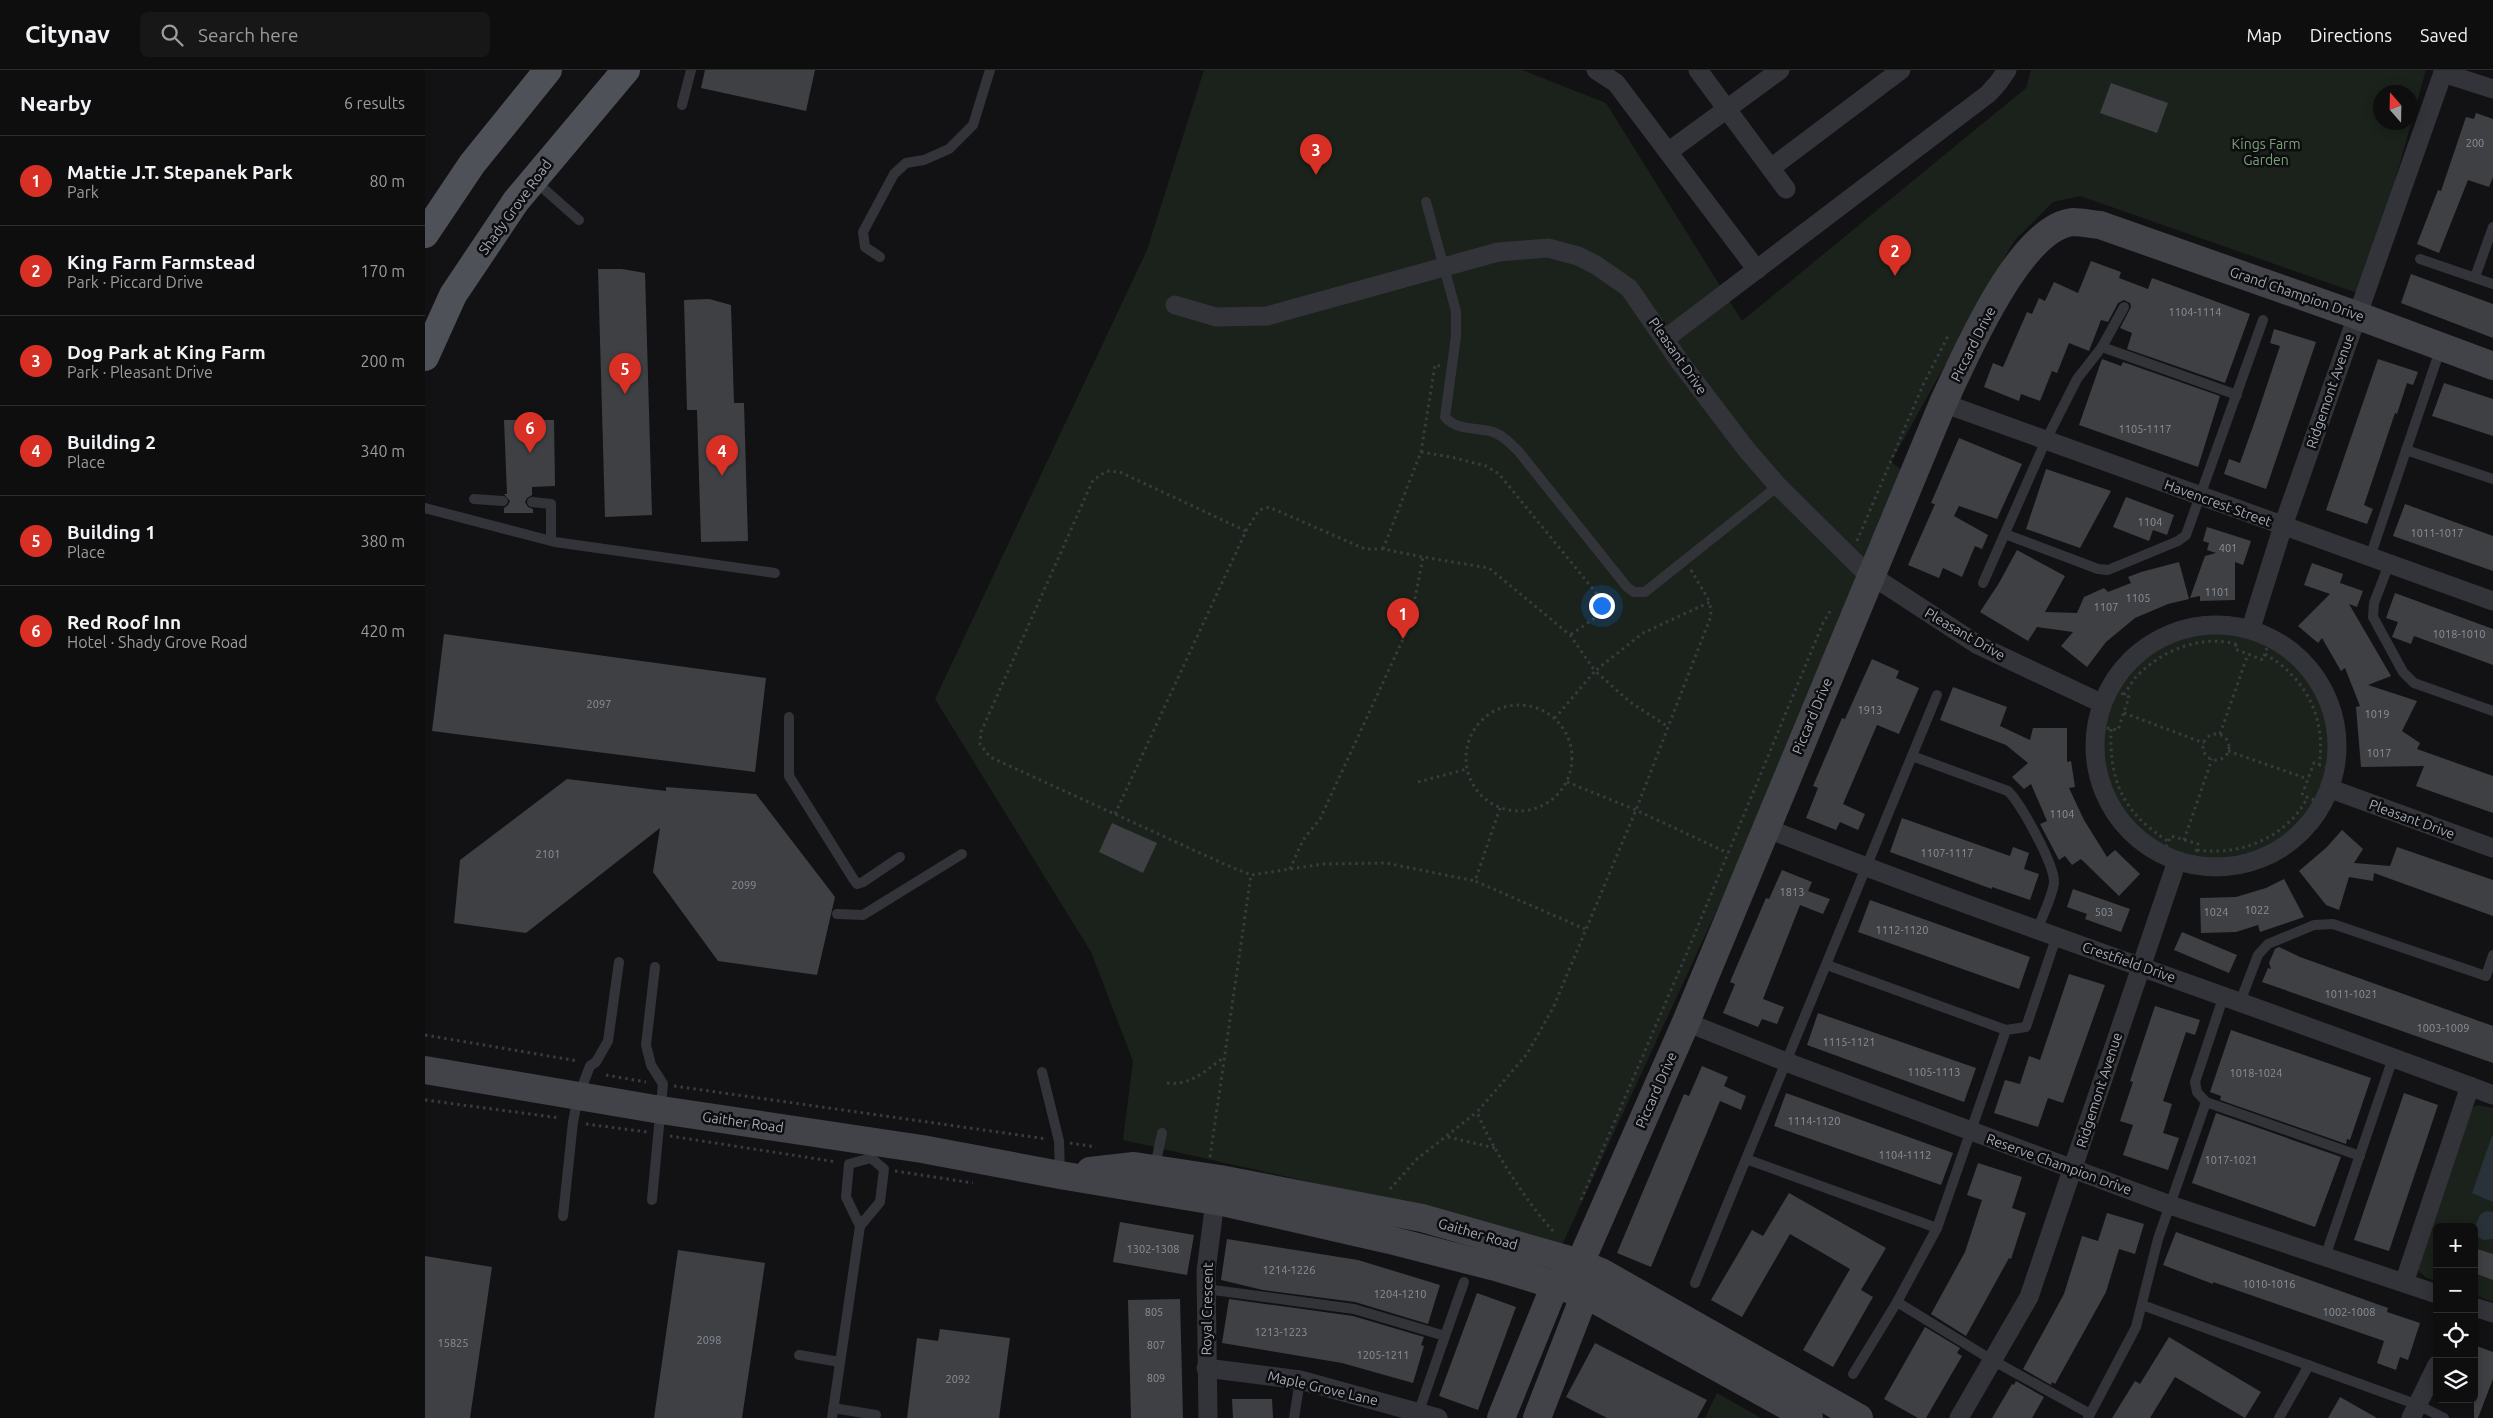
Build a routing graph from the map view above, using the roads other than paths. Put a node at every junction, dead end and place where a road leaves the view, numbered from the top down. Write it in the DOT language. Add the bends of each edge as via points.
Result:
graph roads {
  1 [pos="548,70"];
  2 [pos="626,70"];
  3 [pos="691,70"];
  4 [pos="990,70"];
  5 [pos="1596,70"];
  6 [pos="1698,70"];
  7 [pos="1780,70"];
  8 [pos="1901,70"];
  9 [pos="2007,70"];
  10 [pos="2444,71"];
  11 [pos="2493,88"];
  12 [pos="682,105"];
  13 [pos="1726,109"];
  14 [pos="1668,152"];
  15 [pos="1771,168"];
  16 [pos="532,179"];
  17 [pos="1786,189"];
  18 [pos="1426,202"];
  19 [pos="579,220"];
  20 [pos="2100,225"];
  21 [pos="2493,227"];
  22 [pos="425,234"];
  23 [pos="880,258"];
  24 [pos="2420,259"];
  25 [pos="1444,267"];
  26 [pos="1757,270"];
  27 [pos="2475,277"];
  28 [pos="2493,284"];
  29 [pos="1175,305"];
  30 [pos="2124,307"];
  31 [pos="2356,315"];
  32 [pos="2263,320"];
  33 [pos="1665,340"];
  34 [pos="2102,347"];
  35 [pos="2441,347"];
  36 [pos="425,357"];
  37 [pos="2493,366"];
  38 [pos="2237,395"];
  39 [pos="1943,403"];
  40 [pos="2046,440"];
  41 [pos="2406,450"];
  42 [pos="2493,479"];
  43 [pos="1777,486"];
  44 [pos="2199,496"];
  45 [pos="474,498"];
  46 [pos="503,501"];
  47 [pos="532,502"];
  48 [pos="425,508"];
  49 [pos="2283,526"];
  50 [pos="2005,534"];
  51 [pos="551,541"];
  52 [pos="2370,557"];
  53 [pos="2389,564"];
  54 [pos="775,573"];
  55 [pos="1872,577"];
  56 [pos="1983,582"];
  57 [pos="2493,600"];
  58 [pos="2244,634"];
  59 [pos="1937,695"];
  60 [pos="2101,703"];
  61 [pos="2493,711"];
  62 [pos="789,717"];
  63 [pos="1912,756"];
  64 [pos="2331,789"];
  65 [pos="1766,828"];
  66 [pos="2493,848"];
  67 [pos="962,854"];
  68 [pos="900,857"];
  69 [pos="2176,864"];
  70 [pos="1866,868"];
  71 [pos="837,914"];
  72 [pos="2037,931"];
  73 [pos="2056,938"];
  74 [pos="2493,955"];
  75 [pos="619,962"];
  76 [pos="1827,965"];
  77 [pos="2141,965"];
  78 [pos="655,967"];
  79 [pos="2232,998"];
  80 [pos="1686,1022"];
  81 [pos="2005,1030"];
  82 [pos="2393,1058"];
  83 [pos="1785,1062"];
  84 [pos="425,1070"];
  85 [pos="1043,1072"];
  86 [pos="2470,1086"];
  87 [pos="2493,1095"];
  88 [pos="2206,1102"];
  89 [pos="575,1109"];
  90 [pos="660,1122"];
  91 [pos="1971,1131"];
  92 [pos="1162,1134"];
  93 [pos="872,1150"];
  94 [pos="2360,1156"];
  95 [pos="1746,1159"];
  96 [pos="2073,1169"];
  97 [pos="1160,1170"];
  98 [pos="1060,1175"];
  99 [pos="653,1200"];
  100 [pos="1215,1201"];
  101 [pos="2170,1205"];
  102 [pos="563,1216"];
  103 [pos="860,1226"];
  104 [pos="1937,1228"];
  105 [pos="2325,1257"];
  106 [pos="1580,1263"];
  107 [pos="1464,1282"];
  108 [pos="1695,1283"];
  109 [pos="2404,1283"];
  110 [pos="1555,1285"];
  111 [pos="1206,1289"];
  112 [pos="2433,1293"];
  113 [pos="1585,1294"];
  114 [pos="1897,1302"];
  115 [pos="2143,1305"];
  116 [pos="2478,1308"];
  117 [pos="2493,1313"];
  118 [pos="1445,1336"];
  119 [pos="799,1355"];
  120 [pos="1992,1360"];
  121 [pos="840,1362"];
  122 [pos="2309,1365"];
  123 [pos="1206,1368"];
  124 [pos="1853,1374"];
  125 [pos="2433,1374"];
  126 [pos="1299,1380"];
  127 [pos="2414,1412"];
  128 [pos="832,1413"];
  129 [pos="876,1415"];
  130 [pos="1418,1415"];
  131 [pos="2089,1416"];
  132 [pos="1208,1418"];
  133 [pos="1294,1418"];
  134 [pos="1438,1418"];
  135 [pos="1501,1418"];
  136 [pos="1537,1418"];
  137 [pos="1809,1418"];
  138 [pos="1859,1418"];
  139 [pos="1959,1418"];
  140 [pos="2279,1418"];
  141 [pos="2444,1418"];
  1 -- 22 [label="main road" via="472,164"];
  2 -- 16 [label="main road, Shady Grove Road"];
  3 -- 12 [label="lane"];
  4 -- 23 [label="lane" via="973,125 949,149 924,160 906,163 894,174 863,232 865,247"];
  5 -- 14 [label="street" via="1616,84"];
  6 -- 13 [label="street"];
  7 -- 13 [label="street"];
  8 -- 15 [label="street"];
  9 -- 26 [label="street" via="1988,94"];
  10 -- 11 [label="street"];
  10 -- 31 [label="street, Ridgemont Avenue"];
  13 -- 14 [label="street"];
  13 -- 15 [label="street"];
  14 -- 26 [label="street"];
  15 -- 17 [label="street"];
  16 -- 19 [label="lane"];
  16 -- 36 [label="main road, Shady Grove Road" via="453,295"];
  18 -- 25 [label="lane"];
  20 -- 31 [label="main road, Grand Champion Drive"];
  20 -- 39 [label="main road, Piccard Drive" via="2072,222 2050,232 2015,267 1985,316"];
  21 -- 27 [label="lane"];
  24 -- 27 [label="lane"];
  25 -- 29 [label="street, Pleasant Drive" via="1267,316 1216,317"];
  25 -- 33 [label="street, Pleasant Drive" via="1498,252 1548,248 1578,256 1629,288"];
  25 -- 43 [label="lane" via="1456,311 1456,336 1445,417 1455,425 1493,432 1505,438 1634,592 1645,592"];
  26 -- 33 [label="street"];
  27 -- 28 [label="lane"];
  30 -- 34 [label="lane"];
  31 -- 35 [label="main road, Grand Champion Drive"];
  31 -- 49 [label="street, Ridgemont Avenue"];
  32 -- 38 [label="lane"];
  33 -- 43 [label="street, Pleasant Drive"];
  34 -- 38 [label="lane"];
  34 -- 40 [label="lane" via="2077,379"];
  35 -- 37 [label="main road, Grand Champion Drive"];
  35 -- 41 [label="lane"];
  38 -- 44 [label="lane"];
  39 -- 40 [label="street, Havencrest Street"];
  39 -- 55 [label="main road, Piccard Drive"];
  40 -- 44 [label="street, Havencrest Street"];
  40 -- 50 [label="lane"];
  41 -- 42 [label="lane"];
  41 -- 52 [label="lane"];
  43 -- 55 [label="street, Pleasant Drive"];
  44 -- 49 [label="street, Havencrest Street"];
  44 -- 50 [label="lane" via="2186,535 2108,570"];
  45 -- 46 [label="lane"];
  47 -- 51 [label="lane" via="551,504"];
  48 -- 51 [label="lane"];
  49 -- 52 [label="street, Havencrest Street"];
  49 -- 58 [label="street, Ridgemont Avenue"];
  50 -- 56 [label="lane"];
  51 -- 54 [label="lane"];
  52 -- 53 [label="street, Havencrest Street"];
  53 -- 57 [label="street, Havencrest Street"];
  53 -- 61 [label="lane" via="2374,603 2373,617 2403,672 2413,683"];
  55 -- 60 [label="street, Pleasant Drive" via="1978,645"];
  55 -- 65 [label="main road, Piccard Drive"];
  58 -- 60 [label="street" via="2214,626 2173,634 2133,658"];
  58 -- 64 [label="street" via="2288,649 2317,680 2327,699 2335,728 2337,754"];
  59 -- 63 [label="lane"];
  60 -- 69 [label="street" via="2095,742 2097,767 2104,789 2119,819 2136,836"];
  62 -- 68 [label="lane" via="789,776 857,884"];
  63 -- 70 [label="lane"];
  63 -- 72 [label="lane" via="2008,791 2018,801 2052,868 2054,884"];
  64 -- 66 [label="street, Pleasant Drive"];
  64 -- 69 [label="street" via="2311,820 2269,855 2247,864 2221,868"];
  65 -- 70 [label="street, Crestfield Drive"];
  65 -- 80 [label="main road, Piccard Drive"];
  67 -- 71 [label="lane" via="863,914"];
  69 -- 77 [label="street, Ridgemont Avenue"];
  70 -- 72 [label="street, Crestfield Drive"];
  70 -- 76 [label="lane"];
  72 -- 73 [label="street, Crestfield Drive"];
  73 -- 77 [label="street, Crestfield Drive"];
  73 -- 81 [label="lane" via="2026,1027"];
  74 -- 79 [label="lane" via="2486,976 2333,924 2314,925 2268,944"];
  75 -- 89 [label="lane" via="608,1041 596,1062 590,1066"];
  76 -- 81 [label="lane"];
  76 -- 83 [label="lane"];
  77 -- 79 [label="street, Crestfield Drive"];
  77 -- 96 [label="street, Ridgemont Avenue"];
  78 -- 90 [label="lane" via="646,1045 651,1065 663,1084"];
  79 -- 82 [label="street, Crestfield Drive"];
  79 -- 88 [label="lane" via="2195,1082 2197,1092"];
  80 -- 83 [label="street, Reserve Champion Drive"];
  80 -- 106 [label="main road, Piccard Drive"];
  81 -- 91 [label="lane"];
  82 -- 86 [label="street, Crestfield Drive"];
  82 -- 94 [label="lane"];
  83 -- 91 [label="street, Reserve Champion Drive"];
  83 -- 95 [label="lane"];
  84 -- 89 [label="main road, Gaither Road"];
  85 -- 98 [label="lane" via="1059,1141"];
  86 -- 87 [label="street, Crestfield Drive"];
  86 -- 109 [label="street"];
  88 -- 94 [label="lane"];
  88 -- 101 [label="lane"];
  89 -- 90 [label="main road, Gaither Road"];
  89 -- 102 [label="lane"];
  90 -- 93 [label="main road, Gaither Road"];
  90 -- 99 [label="lane"];
  91 -- 96 [label="street, Reserve Champion Drive"];
  91 -- 104 [label="lane"];
  92 -- 97 [label="lane" via="1157,1157"];
  93 -- 98 [label="main road, Gaither Road"];
  93 -- 103 [label="lane" via="884,1169 881,1202"];
  93 -- 103 [label="lane" via="849,1164 846,1197"];
  94 -- 105 [label="lane"];
  95 -- 104 [label="lane"];
  95 -- 108 [label="lane"];
  96 -- 101 [label="street, Reserve Champion Drive"];
  96 -- 120 [label="street, Ridgemont Avenue" via="2029,1297"];
  97 -- 98 [label="main road, Gaither Road" via="1134,1166"];
  97 -- 106 [label="main road, Gaither Road" via="1422,1218"];
  98 -- 100 [label="main road, Gaither Road"];
  100 -- 110 [label="main road, Gaither Road" via="1399,1242"];
  100 -- 111 [label="street, Royal Crescent"];
  101 -- 105 [label="street, Reserve Champion Drive"];
  101 -- 115 [label="lane" via="2158,1239"];
  103 -- 121 [label="lane"];
  104 -- 114 [label="lane"];
  105 -- 109 [label="street, Reserve Champion Drive"];
  106 -- 110 [label="main road, Piccard Drive"];
  106 -- 113 [label="main road"];
  106 -- 138 [label="main road, Gaither Road"];
  107 -- 118 [label="lane"];
  109 -- 112 [label="street, Reserve Champion Drive"];
  110 -- 113 [label="main road, Gaither Road"];
  110 -- 135 [label="main road, Piccard Drive"];
  111 -- 118 [label="lane" via="1354,1309"];
  111 -- 123 [label="street, Royal Crescent"];
  113 -- 136 [label="main road"];
  113 -- 137 [label="main road, Gaither Road"];
  114 -- 120 [label="lane"];
  114 -- 124 [label="lane"];
  115 -- 122 [label="lane"];
  115 -- 131 [label="lane" via="2137,1327"];
  116 -- 117 [label="street"];
  118 -- 130 [label="lane"];
  119 -- 121 [label="lane"];
  120 -- 131 [label="lane"];
  120 -- 139 [label="street, Ridgemont Avenue"];
  121 -- 128 [label="lane"];
  122 -- 127 [label="lane"];
  122 -- 140 [label="lane"];
  123 -- 126 [label="street, Maple Grove Lane"];
  123 -- 132 [label="street, Royal Crescent"];
  125 -- 127 [label="street"];
  126 -- 130 [label="street, Maple Grove Lane"];
  126 -- 133 [label="lane"];
  127 -- 141 [label="lane"];
  128 -- 129 [label="lane"];
  130 -- 134 [label="street, Maple Grove Lane"];
}
